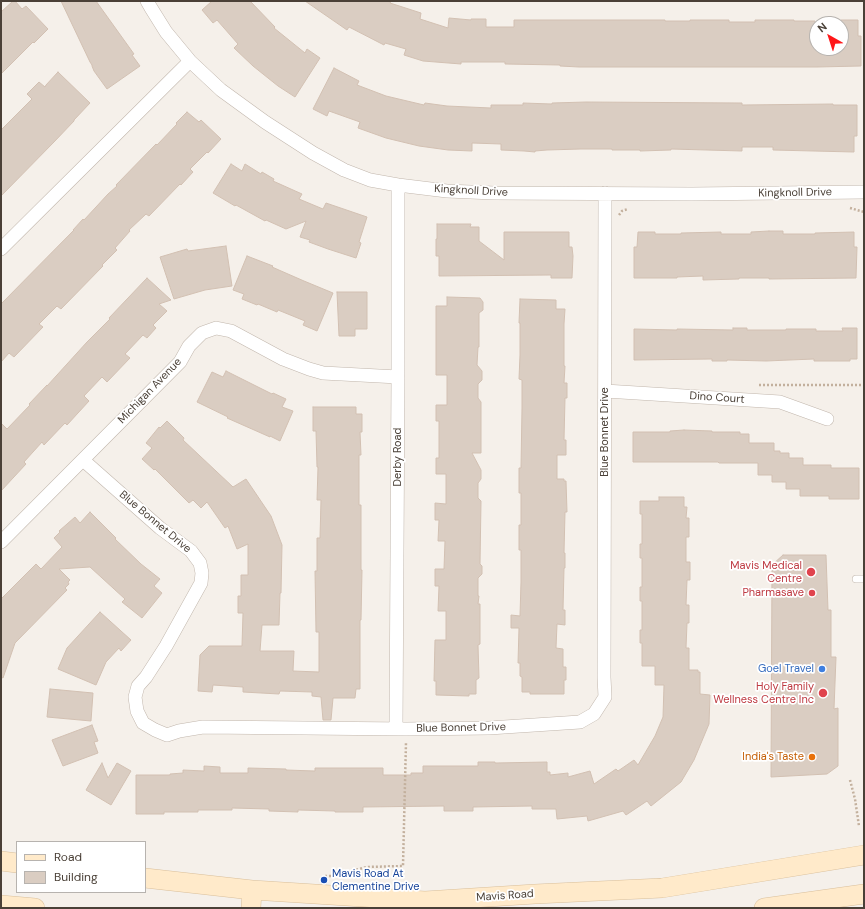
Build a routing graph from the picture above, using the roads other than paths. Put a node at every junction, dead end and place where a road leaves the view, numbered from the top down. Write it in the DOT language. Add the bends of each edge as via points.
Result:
graph roads {
  1 [pos="148,1"];
  2 [pos="190,61"];
  3 [pos="398,185"];
  4 [pos="864,192"];
  5 [pos="605,193"];
  6 [pos="1,250"];
  7 [pos="398,377"];
  8 [pos="605,391"];
  9 [pos="827,419"];
  10 [pos="83,460"];
  11 [pos="1,542"];
  12 [pos="401,729"];
  13 [pos="864,855"];
  14 [pos="1,862"];
  15 [pos="16,863"];
  16 [pos="146,878"];
  17 [pos="864,894"];
  18 [pos="251,899"];
  19 [pos="1,905"];
  20 [pos="35,908"];
  21 [pos="764,908"];
  1 -- 2 [label="street, Kingknoll Drive" via="166,32"];
  2 -- 3 [label="street, Kingknoll Drive" via="221,90 313,153 344,170 370,180"];
  2 -- 6 [label="street"];
  3 -- 5 [label="street, Kingknoll Drive" via="494,194"];
  3 -- 7 [label="street, Derby Road"];
  4 -- 5 [label="street, Kingknoll Drive"];
  5 -- 8 [label="street, Blue Bonnet Drive"];
  7 -- 10 [label="street, Michigan Avenue" via="323,373 308,369 283,360 231,331 216,328 202,333 189,346 180,362"];
  7 -- 12 [label="street, Derby Road"];
  8 -- 9 [label="street, Dino Court" via="780,402"];
  8 -- 12 [label="street, Blue Bonnet Drive" via="605,697 594,714 580,722 489,728"];
  10 -- 11 [label="street, Michigan Avenue"];
  10 -- 12 [label="street, Blue Bonnet Drive" via="191,552 200,563 201,583 166,646 138,686 135,697 137,711 144,723 167,735 203,727"];
  13 -- 18 [label="main road, Mavis Road" via="662,888 425,901"];
  14 -- 15 [label="main road"];
  16 -- 18 [label="main road, Mavis Road"];
  17 -- 21 [label="main road"];
  19 -- 20 [label="main road"];
}
